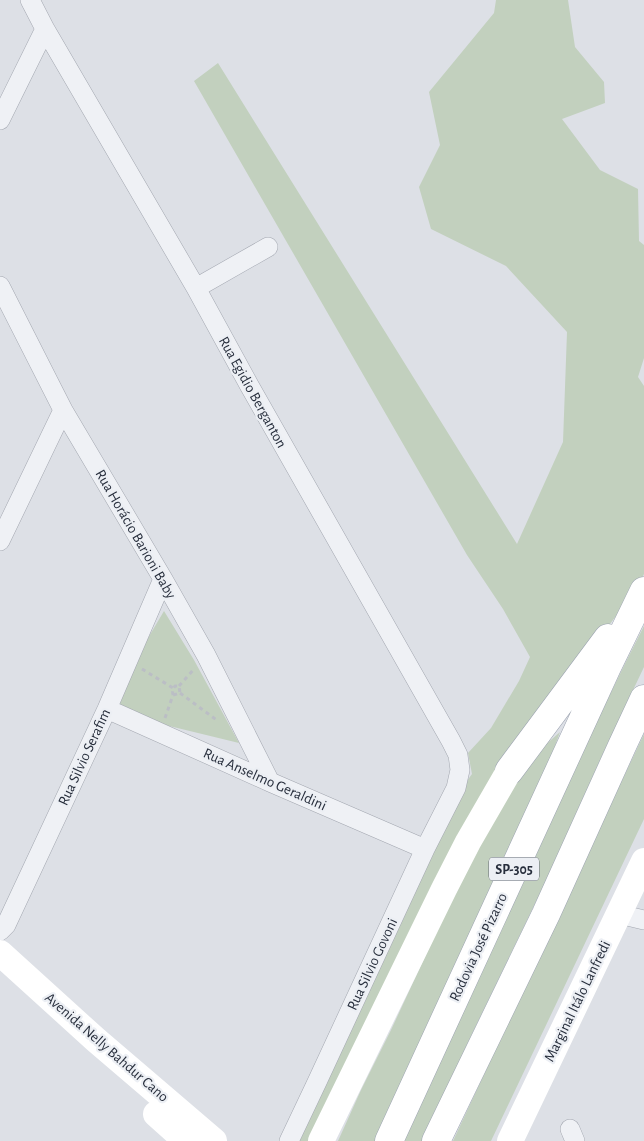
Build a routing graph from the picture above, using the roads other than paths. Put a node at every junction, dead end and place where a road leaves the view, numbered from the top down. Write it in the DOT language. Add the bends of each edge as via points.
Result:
graph roads {
  1 [pos="30,0"];
  2 [pos="45,29"];
  3 [pos="0,120"];
  4 [pos="268,247"];
  5 [pos="0,286"];
  6 [pos="196,288"];
  7 [pos="63,410"];
  8 [pos="0,541"];
  9 [pos="163,579"];
  10 [pos="642,594"];
  11 [pos="644,699"];
  12 [pos="107,709"];
  13 [pos="509,771"];
  14 [pos="270,782"];
  15 [pos="456,788"];
  16 [pos="425,849"];
  17 [pos="644,861"];
  18 [pos="618,914"];
  19 [pos="644,920"];
  20 [pos="0,931"];
  21 [pos="0,953"];
  22 [pos="0,976"];
  23 [pos="90,1046"];
  24 [pos="164,1110"];
  25 [pos="186,1141"];
  26 [pos="214,1141"];
  27 [pos="289,1141"];
  28 [pos="321,1141"];
  29 [pos="390,1141"];
  30 [pos="436,1141"];
  31 [pos="510,1141"];
  1 -- 2 [label="street, Rua Egidio Berganton"];
  2 -- 3 [label="street"];
  2 -- 6 [label="street, Rua Egidio Berganton"];
  4 -- 6 [label="street"];
  5 -- 7 [label="street, Rua Horácio Barioni Baby"];
  6 -- 15 [label="street, Rua Egidio Berganton" via="451,741 458,755 460,770"];
  7 -- 8 [label="street"];
  7 -- 9 [label="street, Rua Horácio Barioni Baby"];
  9 -- 12 [label="street, Rua Silvio Serafim"];
  9 -- 14 [label="street, Rua Horácio Barioni Baby" via="206,655"];
  10 -- 13 [label="main road, SP-305"];
  10 -- 29 [label="main road, Rodovia José Pizarro / SP-305"];
  11 -- 30 [label="main road, SP-305" via="546,914"];
  12 -- 14 [label="street, Rua Anselmo Geraldini"];
  12 -- 20 [label="street, Rua Silvio Serafim" via="6,925"];
  13 -- 28 [label="main road" via="444,889"];
  14 -- 16 [label="street, Rua Anselmo Geraldini"];
  15 -- 16 [label="street, Rua Silvio Govoni"];
  16 -- 27 [label="street, Rua Silvio Govoni"];
  17 -- 18 [label="main road, Marginal Itálo Lanfredi"];
  18 -- 19 [label="street"];
  18 -- 31 [label="main road, Marginal Itálo Lanfredi"];
  21 -- 23 [label="main road, Avenida Nelly Bahdur Cano"];
  22 -- 23 [label="main road, Avenida Nelly Bahdur Cano"];
  23 -- 24 [label="main road, Avenida Nelly Bahdur Cano"];
  24 -- 25 [label="main road, Avenida Nelly Bahdur Cano"];
  24 -- 26 [label="main road, Avenida Nelly Bahdur Cano"];
}
